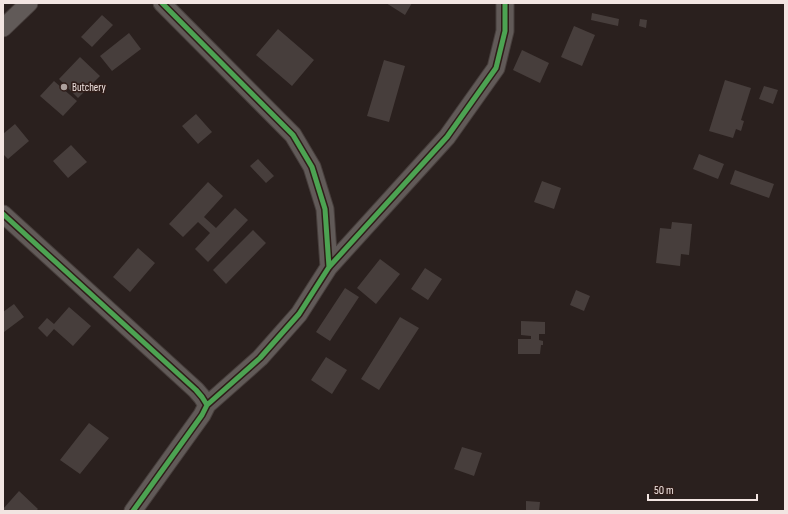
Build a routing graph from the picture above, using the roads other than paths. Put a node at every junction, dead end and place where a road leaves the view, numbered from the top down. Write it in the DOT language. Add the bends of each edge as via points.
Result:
graph roads {
  1 [pos="29,3"];
  2 [pos="162,3"];
  3 [pos="505,3"];
  4 [pos="3,28"];
  5 [pos="3,214"];
  6 [pos="329,267"];
  7 [pos="207,405"];
  8 [pos="133,511"];
  1 -- 4 [label="street"];
  2 -- 6 [label="street" via="293,135 312,167 325,209"];
  3 -- 6 [label="street" via="505,31 496,68 447,137"];
  5 -- 7 [label="street" via="196,390"];
  6 -- 7 [label="street" via="299,314 260,358"];
  7 -- 8 [label="street"];
}
